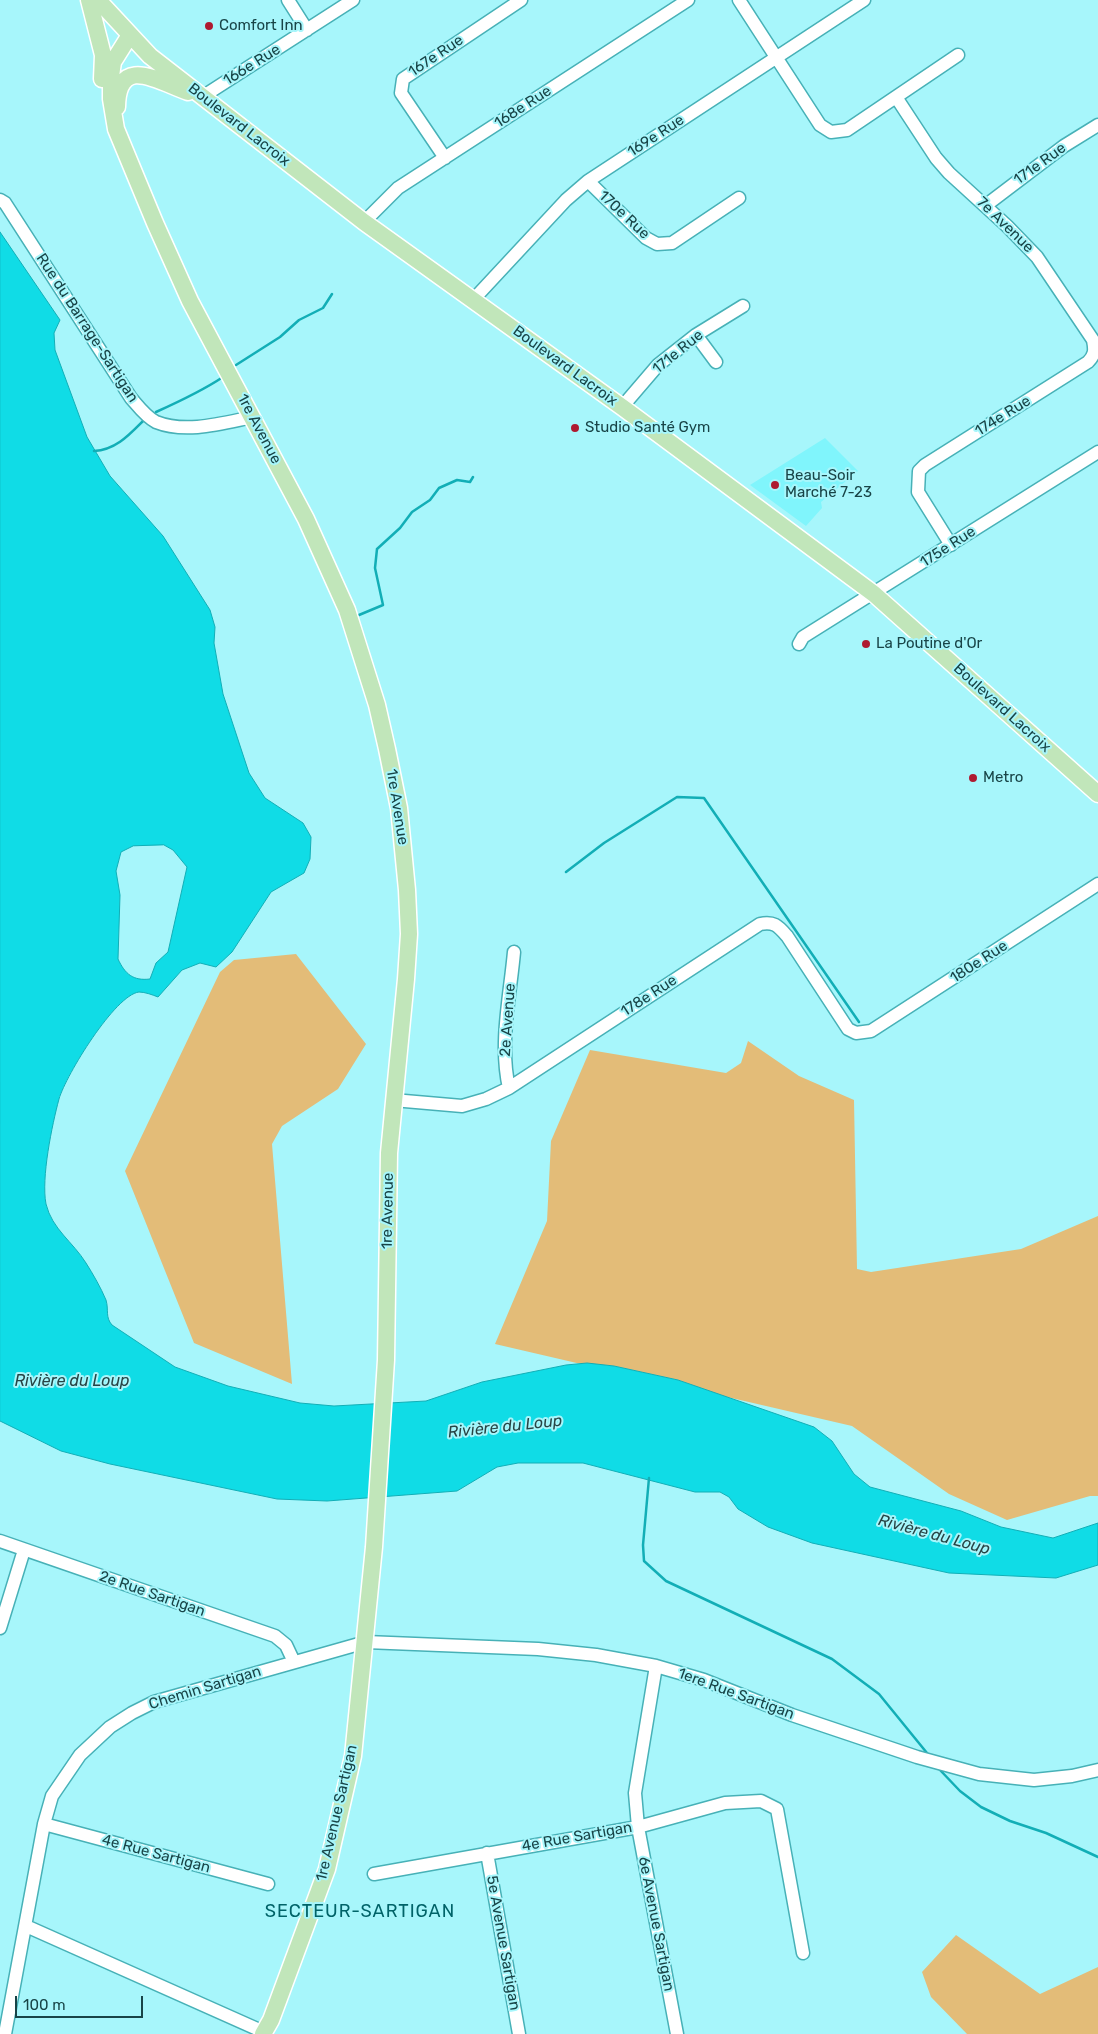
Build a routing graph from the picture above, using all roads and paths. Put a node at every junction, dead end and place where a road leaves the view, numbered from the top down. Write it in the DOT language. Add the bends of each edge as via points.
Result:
graph roads {
  1 [pos="89,0"];
  2 [pos="98,0"];
  3 [pos="288,0"];
  4 [pos="353,0"];
  5 [pos="521,0"];
  6 [pos="688,0"];
  7 [pos="739,0"];
  8 [pos="864,0"];
  9 [pos="306,30"];
  10 [pos="130,35"];
  11 [pos="958,55"];
  12 [pos="776,58"];
  13 [pos="202,97"];
  14 [pos="896,97"];
  15 [pos="1098,125"];
  16 [pos="116,129"];
  17 [pos="444,158"];
  18 [pos="588,181"];
  19 [pos="739,198"];
  20 [pos="0,200"];
  21 [pos="985,206"];
  22 [pos="364,222"];
  23 [pos="473,300"];
  24 [pos="743,306"];
  25 [pos="696,335"];
  26 [pos="716,362"];
  27 [pos="1088,362"];
  28 [pos="622,407"];
  29 [pos="252,416"];
  30 [pos="1098,452"];
  31 [pos="951,545"];
  32 [pos="874,594"];
  33 [pos="799,644"];
  34 [pos="1098,794"];
  35 [pos="1098,884"];
  36 [pos="514,952"];
  37 [pos="856,1033"];
  38 [pos="509,1088"];
  39 [pos="394,1100"];
  40 [pos="0,1541"];
  41 [pos="24,1550"];
  42 [pos="0,1628"];
  43 [pos="366,1642"];
  44 [pos="294,1662"];
  45 [pos="656,1666"];
  46 [pos="1098,1770"];
  47 [pos="44,1824"];
  48 [pos="638,1827"];
  49 [pos="487,1853"];
  50 [pos="374,1874"];
  51 [pos="268,1884"];
  52 [pos="26,1926"];
  53 [pos="803,1954"];
  54 [pos="263,2033"];
  55 [pos="5,2034"];
  56 [pos="519,2034"];
  57 [pos="677,2034"];
  1 -- 16 [label="main road" via="104,54 102,82 106,108"];
  2 -- 10 [label="main road, Boulevard Lacroix"];
  3 -- 9 [label="street"];
  4 -- 9 [label="street, 166e Rue"];
  5 -- 17 [label="street, 167e Rue" via="403,79 401,93"];
  6 -- 17 [label="street, 168e Rue"];
  7 -- 12 [label="street"];
  8 -- 12 [label="street, 169e Rue"];
  9 -- 13 [label="street, 166e Rue"];
  10 -- 13 [label="main road, Boulevard Lacroix" via="150,56"];
  10 -- 16 [label="main road, 1re Avenue" via="114,62 111,76"];
  11 -- 14 [label="street"];
  12 -- 14 [label="street" via="820,125 832,132 847,130"];
  12 -- 18 [label="street, 169e Rue"];
  13 -- 16 [label="main road" via="138,74 129,77 123,83 117,101"];
  13 -- 22 [label="main road, Boulevard Lacroix"];
  14 -- 21 [label="street, 7e Avenue" via="936,158"];
  15 -- 21 [label="street, 171e Rue" via="1064,146"];
  16 -- 29 [label="main road, 1re Avenue" via="190,302"];
  17 -- 22 [label="street, 168e Rue" via="398,188"];
  18 -- 19 [label="street, 170e Rue" via="646,238 657,244 672,243"];
  18 -- 23 [label="street, 169e Rue" via="566,200"];
  20 -- 29 [label="street, Rue du Barrage-Sartigan" via="142,412 156,422 193,427"];
  21 -- 27 [label="street, 7e Avenue" via="1046,268 1093,340 1094,356"];
  22 -- 23 [label="main road, Boulevard Lacroix"];
  23 -- 28 [label="main road, Boulevard Lacroix"];
  24 -- 25 [label="street, 171e Rue"];
  25 -- 26 [label="street"];
  25 -- 28 [label="street, 171e Rue" via="658,365"];
  27 -- 31 [label="street, 174e Rue" via="919,471 918,492"];
  28 -- 32 [label="main road, Boulevard Lacroix"];
  29 -- 39 [label="main road, 1re Avenue" via="306,519 347,610 377,705 400,808 408,934"];
  30 -- 31 [label="street, 175e Rue"];
  31 -- 32 [label="street, 175e Rue"];
  32 -- 33 [label="street, 175e Rue" via="803,637"];
  32 -- 34 [label="main road, Boulevard Lacroix"];
  35 -- 37 [label="street, 180e Rue" via="871,1031"];
  36 -- 38 [label="street, 2e Avenue" via="505,1051"];
  37 -- 38 [label="street, 178e Rue" via="842,1023 787,936 778,925 769,922 760,924"];
  38 -- 39 [label="street, 178e Rue" via="462,1106"];
  39 -- 43 [label="main road, 1re Avenue" via="389,1153 386,1360"];
  40 -- 41 [label="street, 2e Rue Sartigan"];
  41 -- 42 [label="street"];
  41 -- 44 [label="street, 2e Rue Sartigan" via="274,1636 286,1645"];
  43 -- 44 [label="street, Chemin Sartigan"];
  43 -- 45 [label="street, 1ere Rue Sartigan" via="538,1649"];
  43 -- 54 [label="main road, 1re Avenue Sartigan" via="353,1756 327,1869 271,2020"];
  44 -- 47 [label="street, Chemin Sartigan" via="154,1702 110,1727 76,1762 52,1796"];
  45 -- 46 [label="street, 1ere Rue Sartigan" via="704,1680 917,1757 979,1774 1034,1780"];
  45 -- 48 [label="street, 6e Avenue Sartigan" via="635,1793"];
  47 -- 51 [label="street, 4e Rue Sartigan"];
  47 -- 52 [label="street, Chemin Sartigan"];
  48 -- 49 [label="street, 4e Rue Sartigan"];
  48 -- 53 [label="street, 4e Rue Sartigan" via="724,1803 761,1801 777,1809"];
  48 -- 57 [label="street, 6e Avenue Sartigan"];
  49 -- 50 [label="street, 4e Rue Sartigan"];
  49 -- 56 [label="street, 5e Avenue Sartigan"];
  52 -- 54 [label="street"];
  52 -- 55 [label="street, Chemin Sartigan"];
}
